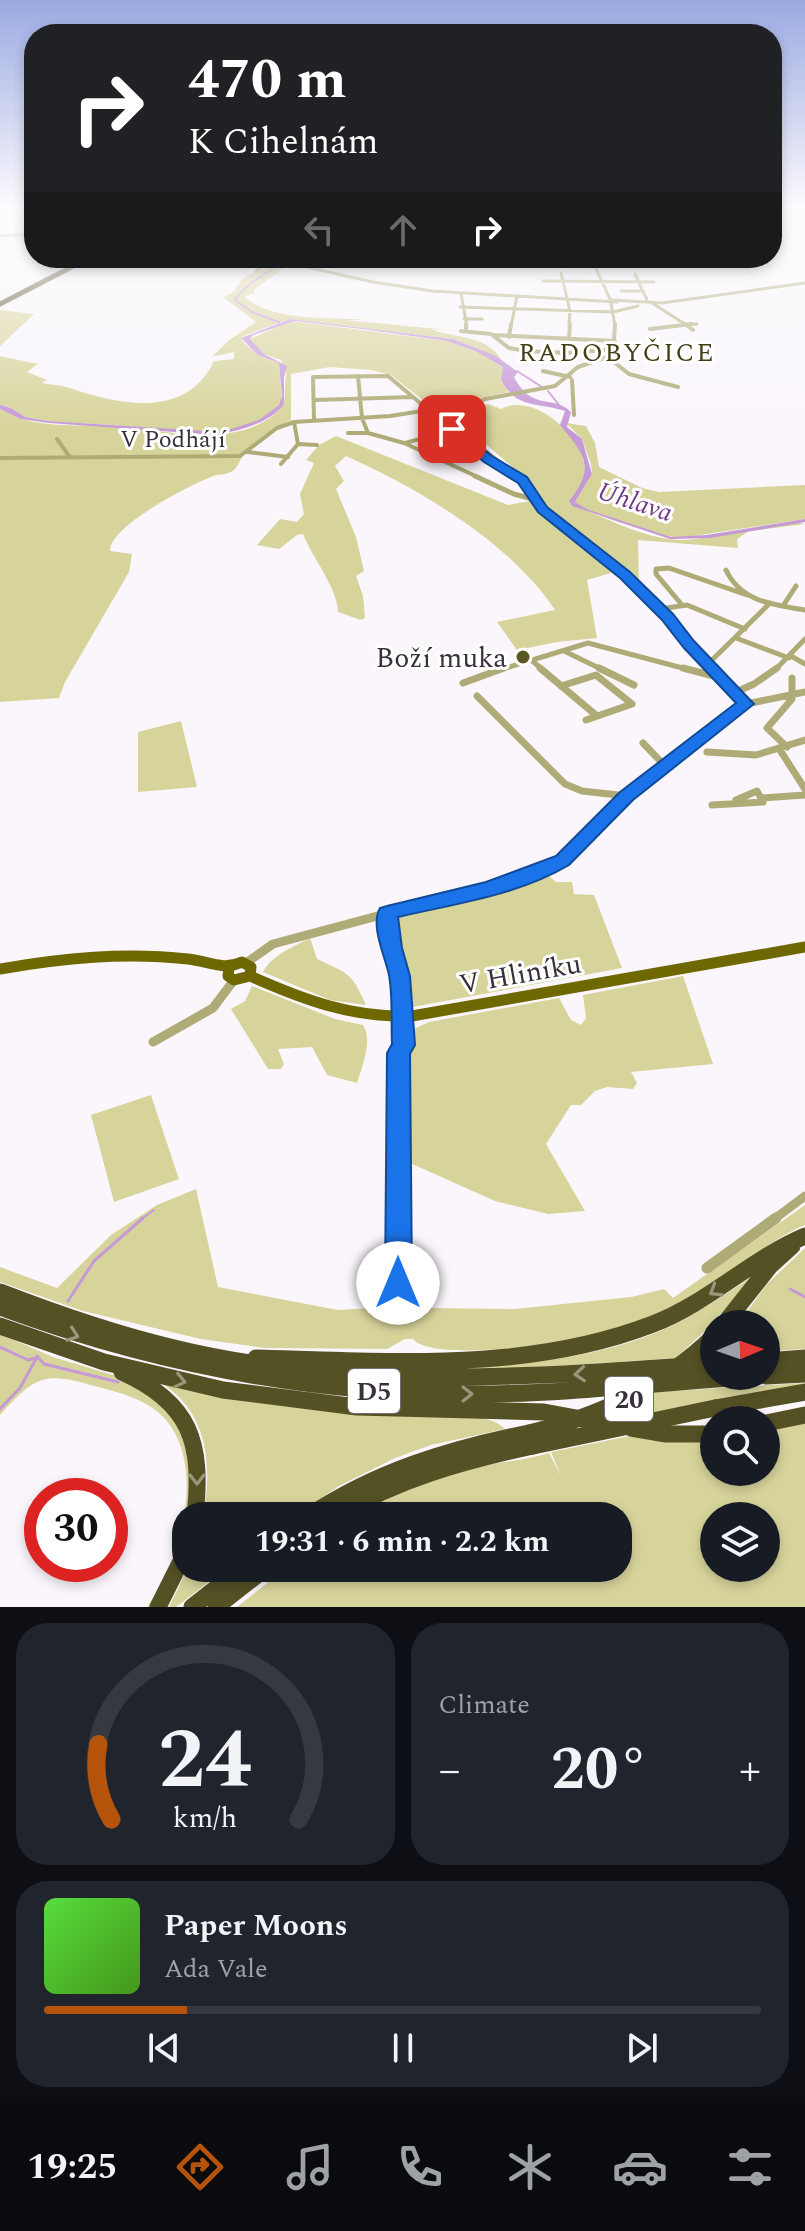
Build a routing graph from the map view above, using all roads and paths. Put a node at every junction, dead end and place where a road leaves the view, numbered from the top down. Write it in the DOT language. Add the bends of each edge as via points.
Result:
graph roads {
  1 [pos="43,281"];
  2 [pos="380,281"];
  3 [pos="543,281"];
  4 [pos="563,281"];
  5 [pos="601,281"];
  6 [pos="617,281"];
  7 [pos="638,282"];
  8 [pos="654,282"];
  9 [pos="805,283"];
  10 [pos="643,291"];
  11 [pos="461,294"];
  12 [pos="517,296"];
  13 [pos="485,298"];
  14 [pos="568,298"];
  15 [pos="663,300"];
  16 [pos="612,301"];
  17 [pos="0,303"];
  18 [pos="648,303"];
  19 [pos="460,307"];
  20 [pos="483,307"];
  21 [pos="514,309"];
  22 [pos="570,311"];
  23 [pos="613,312"];
  24 [pos="464,319"];
  25 [pos="482,319"];
  26 [pos="645,324"];
  27 [pos="697,324"];
  28 [pos="686,326"];
  29 [pos="693,330"];
  30 [pos="491,334"];
  31 [pos="510,336"];
  32 [pos="569,339"];
  33 [pos="615,341"];
  34 [pos="506,346"];
  35 [pos="616,349"];
  36 [pos="609,358"];
  37 [pos="543,371"];
  38 [pos="358,376"];
  39 [pos="571,379"];
  40 [pos="555,386"];
  41 [pos="678,387"];
  42 [pos="571,390"];
  43 [pos="413,397"];
  44 [pos="360,398"];
  45 [pos="314,400"];
  46 [pos="431,409"];
  47 [pos="461,410"];
  48 [pos="574,415"];
  49 [pos="362,418"];
  50 [pos="314,419"];
  51 [pos="294,422"];
  52 [pos="453,430"];
  53 [pos="348,433"];
  54 [pos="368,433"];
  55 [pos="57,439"];
  56 [pos="404,443"];
  57 [pos="298,444"];
  58 [pos="317,445"];
  59 [pos="248,452"];
  60 [pos="69,456"];
  61 [pos="288,457"];
  62 [pos="0,458"];
  63 [pos="281,464"];
  64 [pos="508,469"];
  65 [pos="536,500"];
  66 [pos="726,570"];
  67 [pos="796,586"];
  68 [pos="747,595"];
  69 [pos="770,603"];
  70 [pos="682,605"];
  71 [pos="783,606"];
  72 [pos="660,609"];
  73 [pos="805,610"];
  74 [pos="745,629"];
  75 [pos="736,638"];
  76 [pos="805,639"];
  77 [pos="564,651"];
  78 [pos="790,657"];
  79 [pos="530,659"];
  80 [pos="709,663"];
  81 [pos="805,664"];
  82 [pos="792,678"];
  83 [pos="725,679"];
  84 [pos="463,683"];
  85 [pos="634,685"];
  86 [pos="561,686"];
  87 [pos="736,692"];
  88 [pos="805,692"];
  89 [pos="792,694"];
  90 [pos="477,696"];
  91 [pos="746,704"];
  92 [pos="597,716"];
  93 [pos="586,720"];
  94 [pos="805,740"];
  95 [pos="643,743"];
  96 [pos="784,748"];
  97 [pos="707,752"];
  98 [pos="665,766"];
  99 [pos="805,789"];
  100 [pos="805,795"];
  101 [pos="627,796"];
  102 [pos="712,805"];
  103 [pos="387,913"];
  104 [pos="805,947"];
  105 [pos="246,963"];
  106 [pos="229,968"];
  107 [pos="0,969"];
  108 [pos="250,976"];
  109 [pos="234,980"];
  110 [pos="401,1017"];
  111 [pos="153,1042"];
  112 [pos="805,1196"];
  113 [pos="805,1236"];
  114 [pos="707,1268"];
  115 [pos="398,1283"];
  116 [pos="0,1292"];
  117 [pos="0,1307"];
  118 [pos="736,1310"];
  119 [pos="0,1326"];
  120 [pos="700,1349"];
  121 [pos="211,1357"];
  122 [pos="805,1358"];
  123 [pos="780,1360"];
  124 [pos="104,1362"];
  125 [pos="700,1365"];
  126 [pos="805,1374"];
  127 [pos="780,1375"];
  128 [pos="700,1380"];
  129 [pos="805,1392"];
  130 [pos="805,1415"];
  131 [pos="780,1420"];
  132 [pos="700,1434"];
  133 [pos="531,1440"];
  134 [pos="195,1502"];
  135 [pos="331,1502"];
  136 [pos="359,1502"];
  137 [pos="172,1579"];
  138 [pos="224,1582"];
  139 [pos="248,1582"];
  140 [pos="158,1607"];
  141 [pos="192,1607"];
  142 [pos="216,1607"];
  1 -- 17 [label="highway"];
  2 -- 11 [label="street"];
  3 -- 4 [label="street"];
  4 -- 5 [label="street"];
  4 -- 14 [label="street"];
  5 -- 6 [label="street"];
  5 -- 16 [label="street"];
  6 -- 7 [label="street"];
  6 -- 10 [label="street" via="621,292"];
  7 -- 8 [label="street"];
  7 -- 10 [label="street"];
  9 -- 18 [label="street"];
  10 -- 18 [label="street"];
  11 -- 12 [label="street"];
  11 -- 19 [label="street"];
  12 -- 14 [label="street"];
  12 -- 21 [label="street"];
  13 -- 20 [label="street"];
  14 -- 16 [label="street"];
  14 -- 22 [label="street"];
  15 -- 18 [label="street"];
  16 -- 18 [label="street"];
  16 -- 23 [label="street"];
  18 -- 23 [label="street"];
  18 -- 28 [label="street"];
  19 -- 20 [label="street"];
  19 -- 24 [label="street"];
  20 -- 21 [label="street"];
  21 -- 22 [label="street"];
  21 -- 31 [label="street"];
  22 -- 23 [label="street"];
  22 -- 32 [label="street"];
  23 -- 33 [label="street"];
  24 -- 25 [label="street"];
  24 -- 30 [label="street" via="463,331"];
  26 -- 28 [label="street" via="652,331"];
  27 -- 28 [label="street"];
  28 -- 29 [label="street"];
  30 -- 31 [label="street"];
  30 -- 34 [label="street"];
  31 -- 32 [label="street"];
  31 -- 34 [label="street"];
  32 -- 33 [label="street"];
  33 -- 35 [label="street"];
  34 -- 35 [label="street" via="562,353"];
  35 -- 36 [label="street"];
  36 -- 39 [label="street" via="578,367"];
  36 -- 41 [label="street" via="617,372"];
  37 -- 39 [label="street"];
  38 -- 43 [label="street" via="388,376"];
  38 -- 44 [label="street"];
  38 -- 45 [label="street" via="313,377"];
  39 -- 40 [label="street"];
  39 -- 42 [label="street"];
  40 -- 42 [label="street"];
  40 -- 47 [label="street"];
  42 -- 48 [label="street"];
  43 -- 44 [label="street"];
  43 -- 46 [label="street"];
  44 -- 45 [label="street"];
  44 -- 49 [label="street"];
  45 -- 50 [label="street"];
  46 -- 47 [label="street, V Podhájí"];
  46 -- 49 [label="street, V Podhájí"];
  46 -- 52 [label="street"];
  47 -- 64 [label="street" via="457,420 462,430"];
  49 -- 50 [label="street, V Podhájí"];
  49 -- 54 [label="street"];
  50 -- 51 [label="street, V Podhájí"];
  51 -- 57 [label="street"];
  51 -- 59 [label="street, V Podhájí" via="277,428"];
  52 -- 56 [label="street"];
  52 -- 64 [label="street"];
  53 -- 54 [label="street"];
  54 -- 56 [label="street"];
  55 -- 60 [label="street"];
  56 -- 65 [label="street"];
  57 -- 58 [label="street"];
  57 -- 61 [label="street"];
  59 -- 60 [label="street, V Podhájí" via="148,459"];
  59 -- 61 [label="street"];
  60 -- 62 [label="street, V Podhájí"];
  61 -- 63 [label="street"];
  64 -- 65 [label="street"];
  65 -- 72 [label="street"];
  66 -- 68 [label="street" via="731,583"];
  67 -- 71 [label="street"];
  68 -- 69 [label="street"];
  68 -- 70 [label="street" via="673,569 656,569"];
  69 -- 71 [label="street"];
  69 -- 74 [label="street"];
  70 -- 72 [label="street"];
  70 -- 74 [label="street"];
  71 -- 73 [label="street"];
  72 -- 80 [label="street"];
  74 -- 75 [label="street"];
  75 -- 78 [label="street"];
  75 -- 80 [label="street"];
  76 -- 78 [label="street"];
  77 -- 79 [label="street"];
  77 -- 83 [label="street" via="597,644"];
  77 -- 85 [label="street"];
  78 -- 81 [label="street"];
  78 -- 87 [label="street"];
  79 -- 84 [label="street"];
  79 -- 86 [label="street"];
  80 -- 83 [label="street"];
  82 -- 89 [label="street"];
  83 -- 87 [label="street"];
  86 -- 92 [label="street"];
  86 -- 92 [label="street" via="596,675 632,704"];
  87 -- 91 [label="street"];
  88 -- 89 [label="street"];
  89 -- 91 [label="street"];
  89 -- 96 [label="street" via="767,728"];
  90 -- 101 [label="street" via="565,784"];
  91 -- 98 [label="street"];
  92 -- 93 [label="street"];
  94 -- 96 [label="street"];
  95 -- 98 [label="street"];
  96 -- 97 [label="street" via="756,755"];
  96 -- 99 [label="street"];
  98 -- 101 [label="street"];
  100 -- 102 [label="street"];
  101 -- 103 [label="street" via="549,868"];
  103 -- 105 [label="street" via="273,944"];
  103 -- 110 [label="street" via="400,976"];
  104 -- 110 [label="main road, V Hliníku"];
  105 -- 106 [label="main road"];
  105 -- 108 [label="main road"];
  106 -- 107 [label="main road" via="190,959 118,955"];
  106 -- 109 [label="main road" via="227,974"];
  108 -- 109 [label="main road"];
  108 -- 110 [label="main road, V Hliníku" via="348,1015"];
  109 -- 111 [label="street" via="213,1008"];
  110 -- 115 [label="street"];
  112 -- 114 [label="street"];
  113 -- 118 [label="highway" via="770,1266"];
  113 -- 121 [label="highway, one-way" via="672,1315 572,1349 466,1361"];
  116 -- 121 [label="highway, D5" via="120,1334"];
  117 -- 128 [label="highway, D5, one-way" via="92,1342 272,1382 476,1394"];
  119 -- 124 [label="highway"];
  120 -- 133 [label="highway, 20, bridge" via="638,1394"];
  125 -- 121 [label="highway, D5, one-way" via="539,1377 417,1379"];
  122 -- 123 [label="highway"];
  124 -- 132 [label="highway, one-way" via="223,1390 322,1404 544,1412 666,1434"];
  124 -- 134 [label="highway, one-way" via="159,1391 181,1416 196,1457"];
  126 -- 127 [label="highway"];
  129 -- 133 [label="highway, bridge"];
  130 -- 131 [label="highway"];
  133 -- 135 [label="highway, 20" via="463,1446 404,1464"];
  133 -- 136 [label="highway, 20" via="409,1477"];
  137 -- 140 [label="highway"];
  138 -- 141 [label="highway"];
  139 -- 142 [label="highway"];
}
